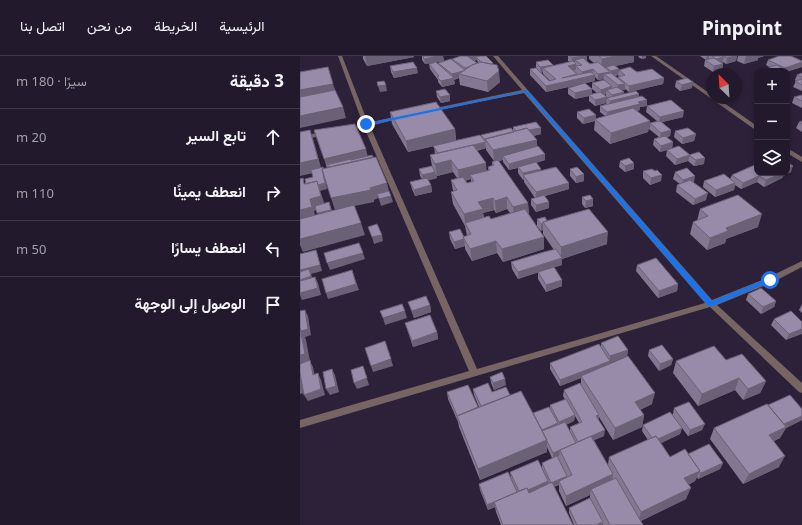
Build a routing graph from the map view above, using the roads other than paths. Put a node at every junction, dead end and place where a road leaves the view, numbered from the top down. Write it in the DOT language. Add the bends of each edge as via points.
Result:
graph roads {
  1 [pos="340,56"];
  2 [pos="496,56"];
  3 [pos="653,56"];
  4 [pos="526,91"];
  5 [pos="706,93"];
  6 [pos="722,104"];
  7 [pos="427,111"];
  8 [pos="412,115"];
  9 [pos="366,124"];
  10 [pos="754,127"];
  11 [pos="344,129"];
  12 [pos="329,132"];
  13 [pos="300,139"];
  14 [pos="790,152"];
  15 [pos="802,160"];
  16 [pos="802,264"];
  17 [pos="711,304"];
  18 [pos="474,372"];
  19 [pos="802,389"];
  20 [pos="300,424"];
  1 -- 9 [label="street"];
  2 -- 4 [label="street"];
  3 -- 5 [label="street"];
  4 -- 7 [label="street"];
  4 -- 17 [label="street"];
  6 -- 10 [label="street"];
  8 -- 9 [label="street"];
  9 -- 11 [label="street"];
  9 -- 18 [label="street"];
  12 -- 13 [label="street"];
  14 -- 15 [label="street"];
  16 -- 17 [label="street"];
  17 -- 18 [label="street"];
  17 -- 19 [label="street"];
  18 -- 20 [label="street"];
}
